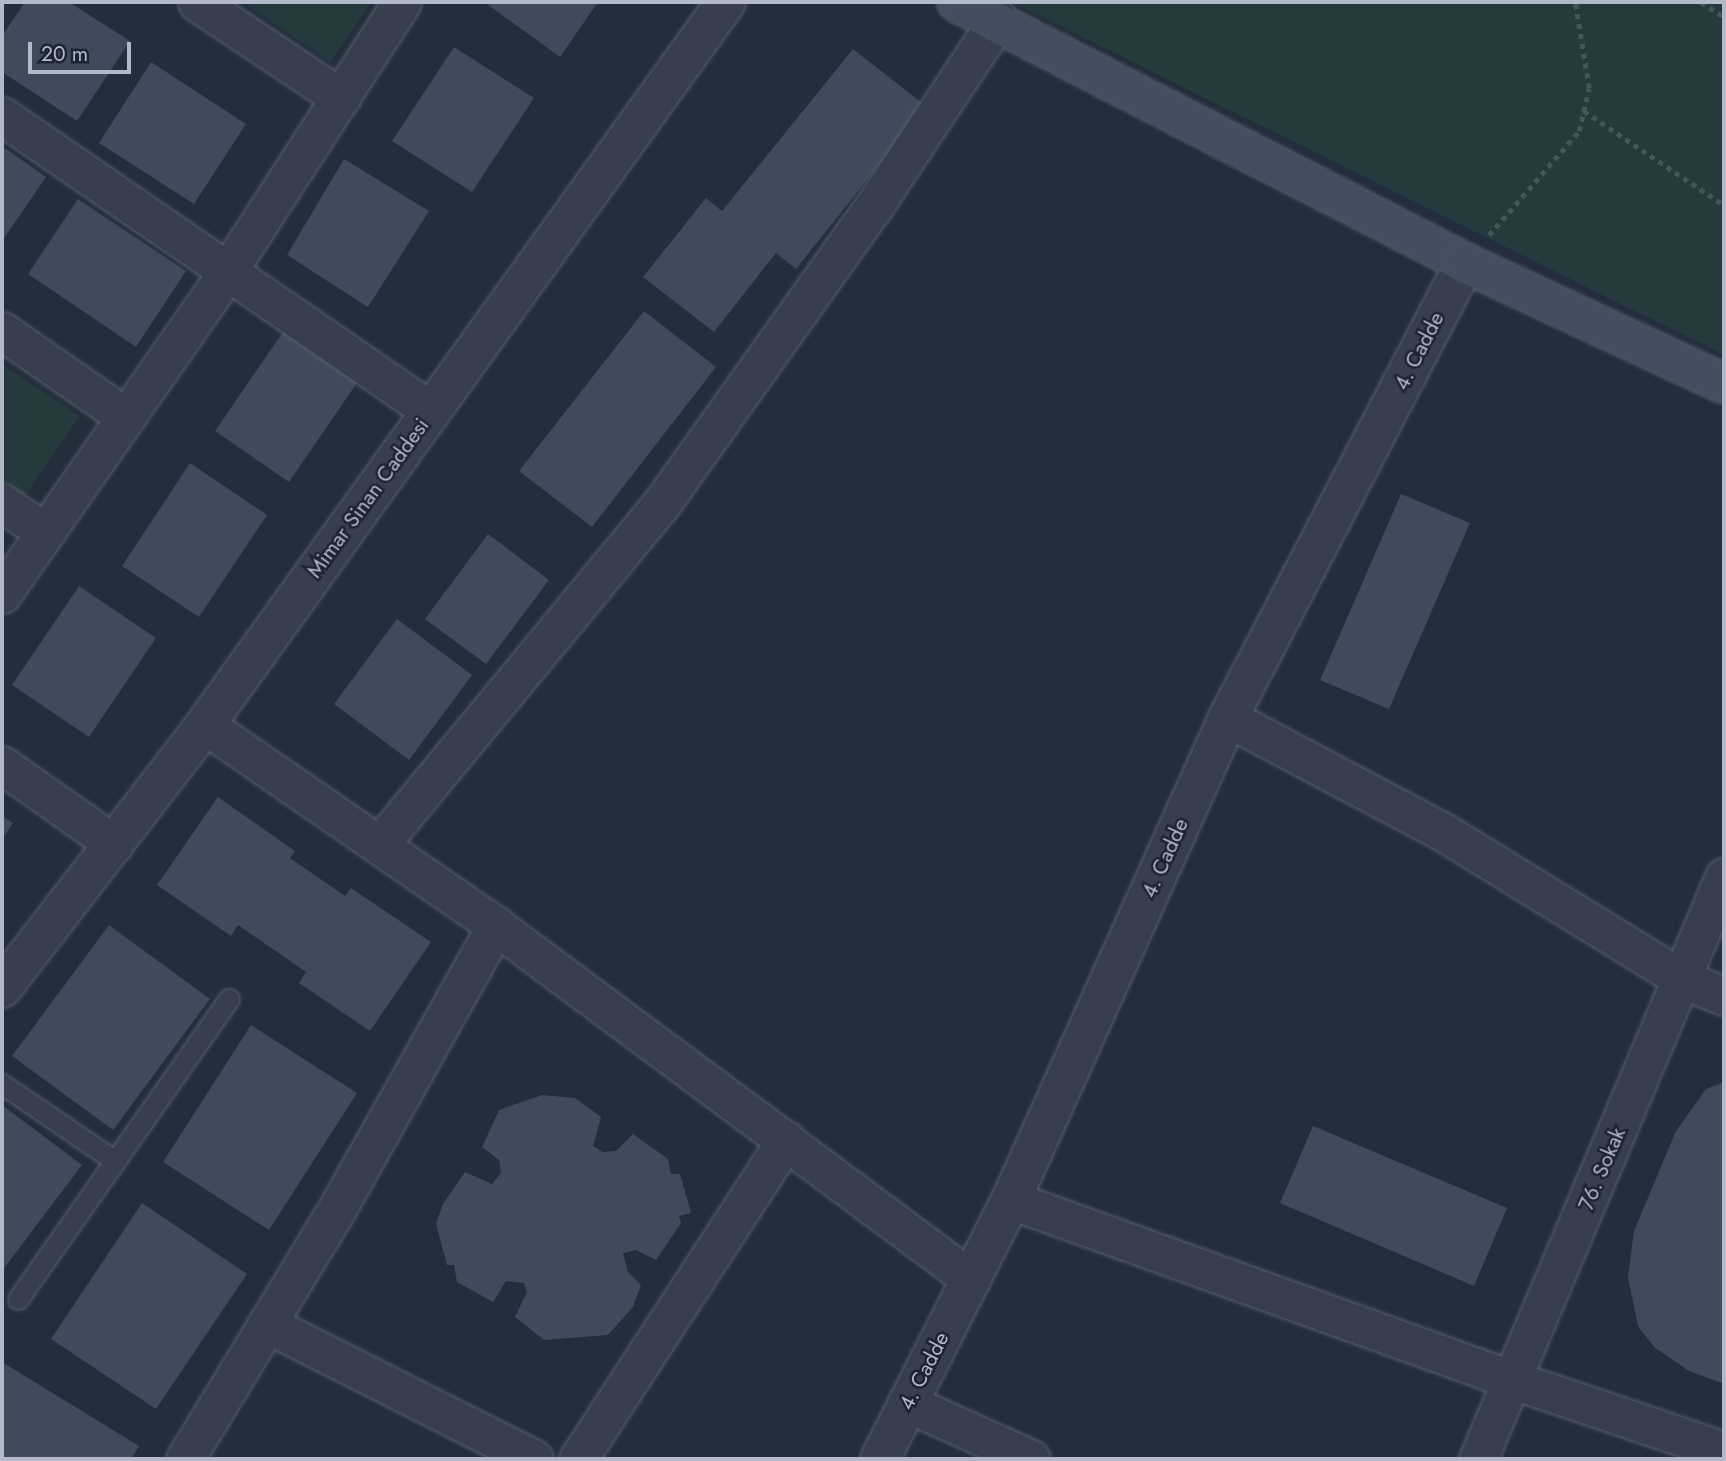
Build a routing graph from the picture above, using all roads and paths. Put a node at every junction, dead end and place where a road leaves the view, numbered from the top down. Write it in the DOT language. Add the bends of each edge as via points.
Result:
graph roads {
  1 [pos="197,2"];
  2 [pos="402,2"];
  3 [pos="726,2"];
  4 [pos="957,2"];
  5 [pos="1575,2"];
  6 [pos="1701,2"];
  7 [pos="1724,16"];
  8 [pos="998,19"];
  9 [pos="341,99"];
  10 [pos="1584,111"];
  11 [pos="2,116"];
  12 [pos="1724,205"];
  13 [pos="1465,263"];
  14 [pos="226,274"];
  15 [pos="2,331"];
  16 [pos="1724,384"];
  17 [pos="431,411"];
  18 [pos="123,415"];
  19 [pos="2,503"];
  20 [pos="45,532"];
  21 [pos="2,594"];
  22 [pos="1228,718"];
  23 [pos="205,725"];
  24 [pos="2,765"];
  25 [pos="114,844"];
  26 [pos="379,845"];
  27 [pos="1724,877"];
  28 [pos="496,926"];
  29 [pos="1684,980"];
  30 [pos="2,988"];
  31 [pos="1724,996"];
  32 [pos="229,999"];
  33 [pos="2,1084"];
  34 [pos="786,1140"];
  35 [pos="115,1161"];
  36 [pos="1011,1199"];
  37 [pos="971,1279"];
  38 [pos="18,1299"];
  39 [pos="267,1324"];
  40 [pos="1513,1380"];
  41 [pos="907,1403"];
  42 [pos="1724,1451"];
  43 [pos="185,1459"];
  44 [pos="534,1459"];
  45 [pos="578,1459"];
  46 [pos="880,1459"];
  47 [pos="1031,1459"];
  48 [pos="1478,1459"];
  1 -- 9 [label="street"];
  2 -- 9 [label="street"];
  3 -- 17 [label="street, Mimar Sinan Caddesi"];
  4 -- 8 [label="main road"];
  5 -- 10 [label="path" via="1589,88"];
  6 -- 7 [label="path"];
  8 -- 13 [label="main road"];
  8 -- 26 [label="street" via="872,209 662,503"];
  9 -- 14 [label="street"];
  10 -- 12 [label="path"];
  10 -- 13 [label="path" via="1579,131"];
  11 -- 14 [label="street"];
  13 -- 16 [label="main road"];
  13 -- 22 [label="street, 4. Cadde"];
  14 -- 17 [label="street"];
  14 -- 18 [label="street"];
  15 -- 18 [label="street"];
  17 -- 23 [label="street, Mimar Sinan Caddesi"];
  18 -- 20 [label="street"];
  19 -- 20 [label="street"];
  20 -- 21 [label="street"];
  22 -- 29 [label="street" via="1445,833"];
  22 -- 36 [label="street, 4. Cadde"];
  23 -- 25 [label="street, Mimar Sinan Caddesi"];
  23 -- 26 [label="street"];
  24 -- 25 [label="street"];
  25 -- 30 [label="street, Mimar Sinan Caddesi"];
  26 -- 28 [label="street"];
  27 -- 29 [label="street, 76. Sokak"];
  28 -- 34 [label="street"];
  28 -- 39 [label="street" via="334,1216"];
  29 -- 31 [label="street"];
  29 -- 40 [label="street, 76. Sokak"];
  32 -- 35 [label="lane"];
  33 -- 35 [label="lane"];
  34 -- 37 [label="street"];
  34 -- 45 [label="street"];
  35 -- 38 [label="lane"];
  36 -- 37 [label="street, 4. Cadde"];
  36 -- 40 [label="street"];
  37 -- 41 [label="street, 4. Cadde"];
  39 -- 43 [label="street"];
  39 -- 44 [label="street"];
  40 -- 42 [label="street"];
  40 -- 48 [label="street, 76. Sokak"];
  41 -- 46 [label="street, 4. Cadde"];
  41 -- 47 [label="street"];
}
